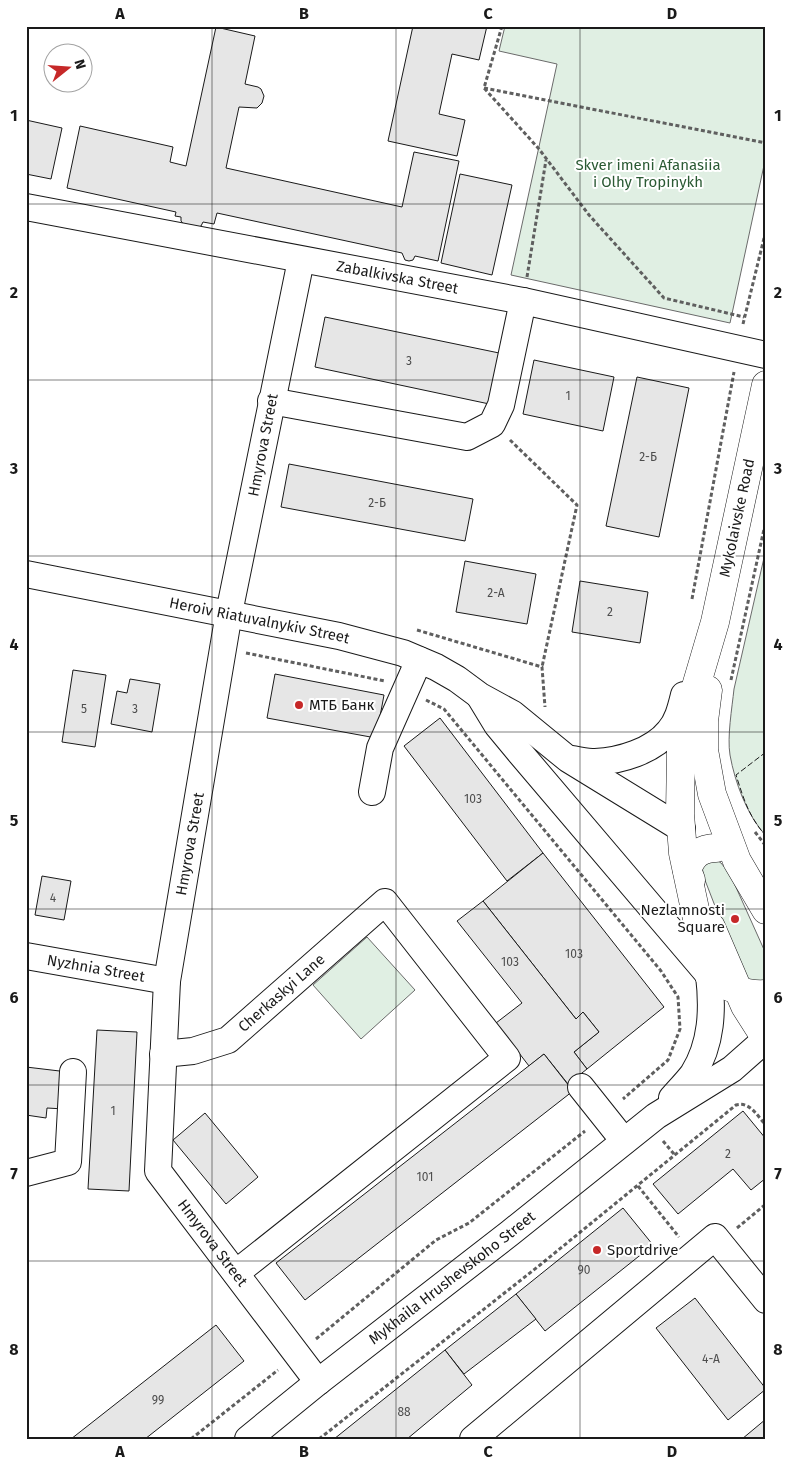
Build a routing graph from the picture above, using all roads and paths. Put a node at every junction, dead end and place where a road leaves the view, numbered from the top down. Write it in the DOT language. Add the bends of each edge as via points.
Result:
graph roads {
  1 [pos="502,26"];
  2 [pos="484,88"];
  3 [pos="766,143"];
  4 [pos="546,159"];
  5 [pos="26,207"];
  6 [pos="766,230"];
  7 [pos="301,260"];
  8 [pos="523,301"];
  9 [pos="744,317"];
  10 [pos="738,350"];
  11 [pos="766,355"];
  12 [pos="766,385"];
  13 [pos="271,401"];
  14 [pos="492,424"];
  15 [pos="766,520"];
  16 [pos="26,574"];
  17 [pos="690,607"];
  18 [pos="230,613"];
  19 [pos="715,622"];
  20 [pos="223,648"];
  21 [pos="419,660"];
  22 [pos="542,667"];
  23 [pos="730,685"];
  24 [pos="406,689"];
  25 [pos="480,696"];
  26 [pos="568,758"];
  27 [pos="372,792"];
  28 [pos="682,829"];
  29 [pos="726,855"];
  30 [pos="687,870"];
  31 [pos="766,889"];
  32 [pos="766,910"];
  33 [pos="26,956"];
  34 [pos="709,975"];
  35 [pos="167,982"];
  36 [pos="738,990"];
  37 [pos="766,994"];
  38 [pos="763,1028"];
  39 [pos="163,1054"];
  40 [pos="766,1066"];
  41 [pos="732,1069"];
  42 [pos="73,1072"];
  43 [pos="694,1084"];
  44 [pos="581,1087"];
  45 [pos="604,1116"];
  46 [pos="766,1125"];
  47 [pos="624,1141"];
  48 [pos="26,1173"];
  49 [pos="638,1186"];
  50 [pos="766,1204"];
  51 [pos="720,1243"];
  52 [pos="693,1255"];
  53 [pos="236,1273"];
  54 [pos="766,1300"];
  55 [pos="298,1354"];
  56 [pos="318,1382"];
  57 [pos="191,1439"];
  58 [pos="248,1439"];
  59 [pos="319,1439"];
  60 [pos="473,1439"];
  1 -- 2 [label="path"];
  2 -- 3 [label="path"];
  2 -- 4 [label="path"];
  4 -- 8 [label="path"];
  4 -- 9 [label="path" via="589,215 664,298"];
  5 -- 7 [label="street, Zabalkivska Street"];
  6 -- 9 [label="path"];
  7 -- 8 [label="street, Zabalkivska Street"];
  7 -- 13 [label="street, Hmyrova Street"];
  8 -- 10 [label="street, Zabalkivska Street"];
  8 -- 14 [label="street" via="501,405"];
  9 -- 10 [label="path"];
  10 -- 11 [label="street, Zabalkivska Street"];
  10 -- 17 [label="path"];
  12 -- 19 [label="main road, Mykolaivske Road"];
  13 -- 14 [label="street" via="467,437"];
  13 -- 18 [label="street, Hmyrova Street"];
  14 -- 22 [label="path" via="578,505"];
  15 -- 23 [label="path"];
  16 -- 18 [label="street, Heroiv Riatuvalnykiv Street"];
  18 -- 20 [label="street, Hmyrova Street"];
  18 -- 21 [label="street, Heroiv Riatuvalnykiv Street" via="339,636"];
  19 -- 26 [label="street" via="697,646 680,713 660,740 626,757 607,761"];
  19 -- 28 [label="main road" via="687,717 680,768"];
  19 -- 29 [label="main road" via="704,750"];
  20 -- 24 [label="path" via="393,682"];
  20 -- 35 [label="street, Hmyrova Street"];
  21 -- 24 [label="street"];
  21 -- 25 [label="street, Heroiv Riatuvalnykiv Street"];
  24 -- 27 [label="street" via="380,748"];
  24 -- 45 [label="path" via="444,709 662,971 678,997 680,1029 668,1060"];
  25 -- 26 [label="street, Heroiv Riatuvalnykiv Street" via="513,714"];
  25 -- 34 [label="street, Heroiv Riatuvalnykiv Street" via="497,724 544,782"];
  26 -- 28 [label="street"];
  28 -- 29 [label="main road"];
  28 -- 30 [label="main road"];
  29 -- 30 [label="main road" via="708,848 695,855"];
  29 -- 31 [label="street"];
  29 -- 32 [label="main road"];
  30 -- 34 [label="main road"];
  30 -- 36 [label="main road"];
  33 -- 35 [label="street, Nyzhnia Street"];
  34 -- 36 [label="main road"];
  34 -- 38 [label="street"];
  34 -- 43 [label="street" via="712,998 710,1029"];
  35 -- 39 [label="street, Hmyrova Street"];
  36 -- 37 [label="main road" via="748,994"];
  36 -- 38 [label="main road" via="745,1006"];
  38 -- 41 [label="street"];
  38 -- 43 [label="street"];
  39 -- 53 [label="street, Hmyrova Street" via="158,1171"];
  39 -- 53 [label="street, Cherkaskyi Lane" via="193,1051 228,1040 385,902 507,1058"];
  40 -- 41 [label="street"];
  41 -- 43 [label="street"];
  42 -- 48 [label="street" via="68,1162"];
  43 -- 47 [label="street, Mykhaila Hrushevskoho Street"];
  44 -- 45 [label="street"];
  45 -- 47 [label="street"];
  45 -- 55 [label="path" via="470,1223 436,1240"];
  46 -- 49 [label="path" via="747,1104 736,1105"];
  47 -- 56 [label="street, Mykhaila Hrushevskoho Street" via="510,1234"];
  49 -- 52 [label="path"];
  49 -- 59 [label="path"];
  50 -- 51 [label="path"];
  51 -- 52 [label="street" via="715,1237"];
  51 -- 54 [label="street"];
  52 -- 60 [label="street"];
  53 -- 55 [label="street, Hmyrova Street"];
  55 -- 56 [label="street, Hmyrova Street"];
  55 -- 57 [label="path"];
  56 -- 58 [label="street, Mykhaila Hrushevskoho Street"];
}
